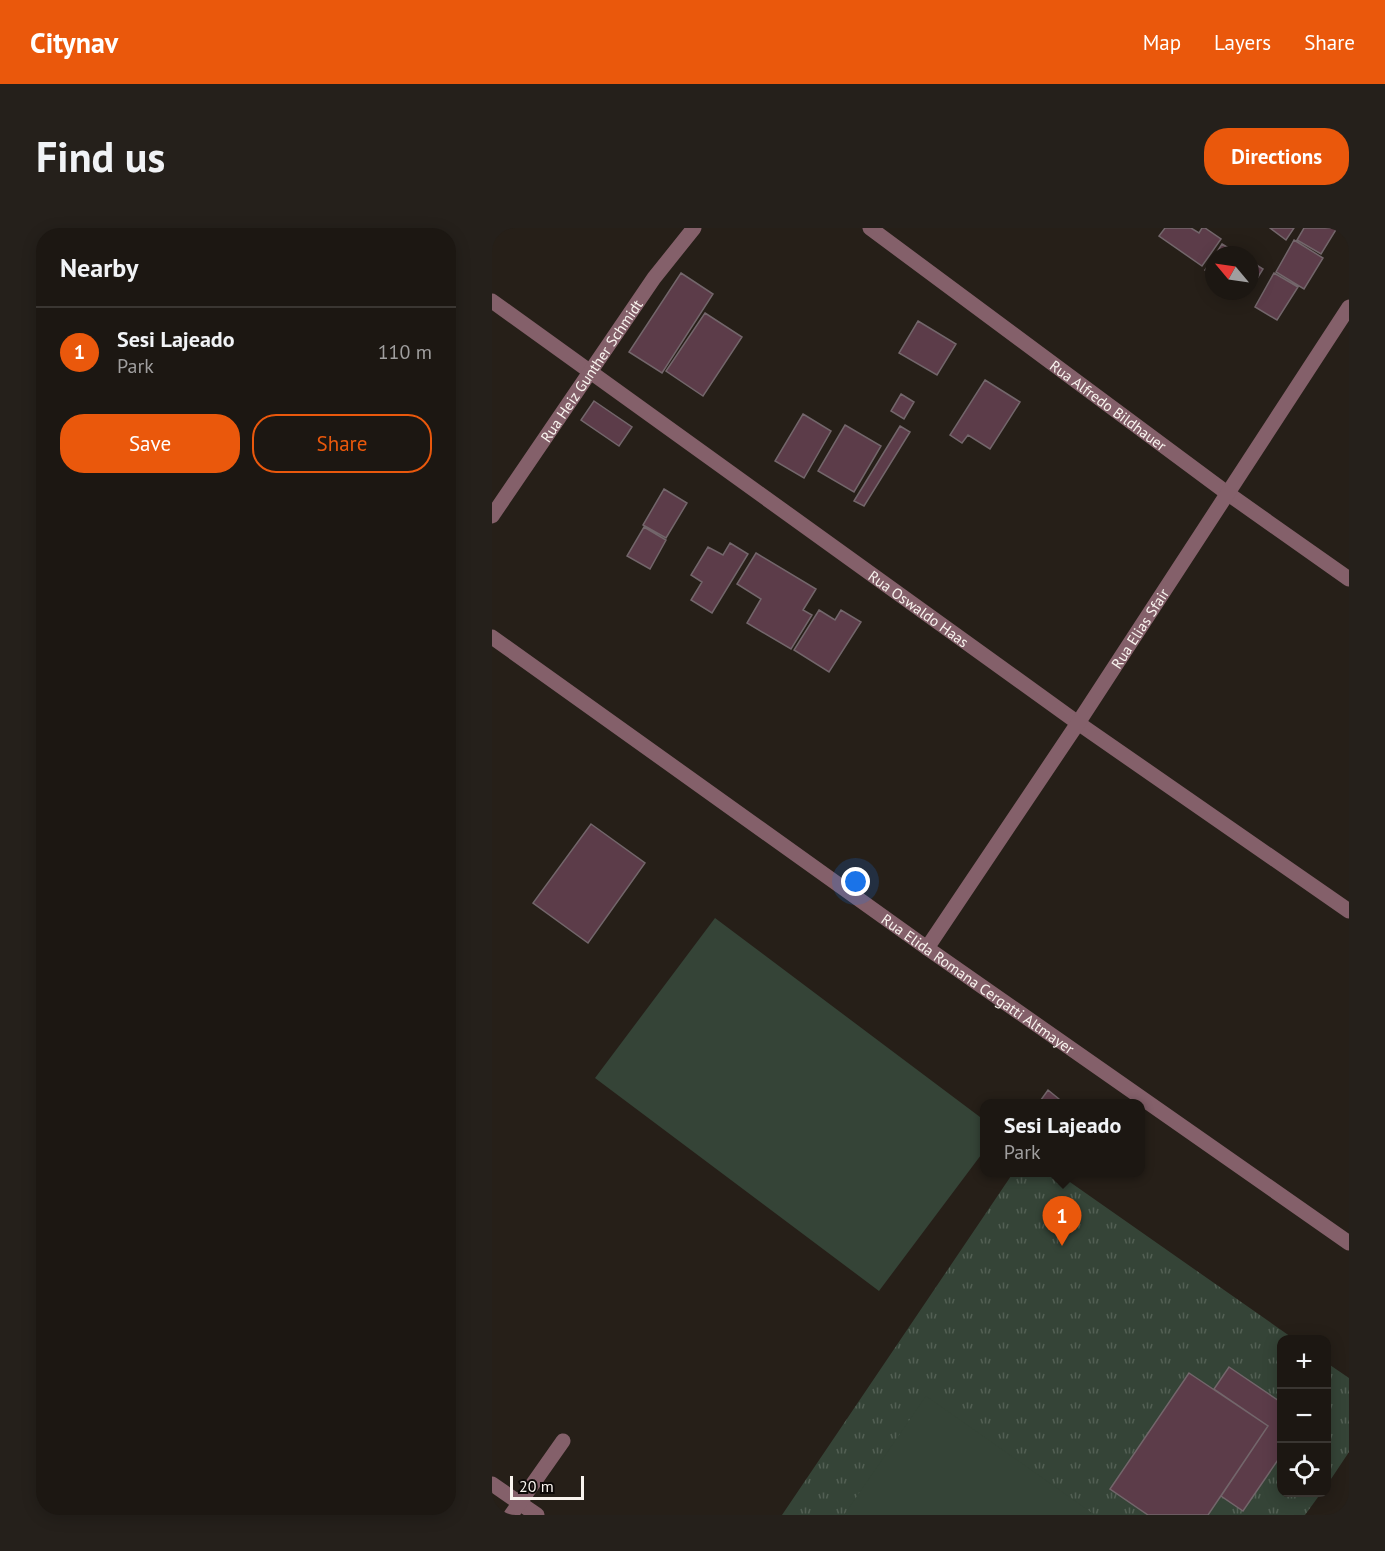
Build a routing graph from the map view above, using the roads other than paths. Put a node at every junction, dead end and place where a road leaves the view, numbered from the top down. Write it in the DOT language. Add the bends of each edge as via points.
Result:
graph roads {
  1 [pos="694,228"];
  2 [pos="870,228"];
  3 [pos="492,301"];
  4 [pos="1349,307"];
  5 [pos="590,370"];
  6 [pos="1227,493"];
  7 [pos="492,516"];
  8 [pos="1349,579"];
  9 [pos="492,637"];
  10 [pos="1078,723"];
  11 [pos="1349,911"];
  12 [pos="927,948"];
  13 [pos="1143,1099"];
  14 [pos="1145,1100"];
  15 [pos="1349,1243"];
  16 [pos="563,1441"];
  17 [pos="492,1484"];
  18 [pos="515,1509"];
  19 [pos="537,1515"];
  1 -- 5 [label="street, Rua Heiz Gunther Schmidt"];
  2 -- 6 [label="street, Rua Alfredo Bildhauer"];
  3 -- 5 [label="street, Rua Oswaldo Haas"];
  4 -- 6 [label="street, Rua Elias Sfair"];
  5 -- 7 [label="street, Rua Heiz Gunther Schmidt"];
  5 -- 10 [label="street, Rua Oswaldo Haas"];
  6 -- 8 [label="street, Rua Alfredo Bildhauer"];
  6 -- 10 [label="street, Rua Elias Sfair"];
  9 -- 12 [label="street, Rua Elida Romana Cergatti Altmayer"];
  10 -- 11 [label="street, Rua Oswaldo Haas"];
  10 -- 12 [label="street, Rua Elias Sfair"];
  12 -- 13 [label="street, Rua Elida Romana Cergatti Altmayer"];
  14 -- 15 [label="street, Rua Elida Romana Cergatti Altmayer"];
  16 -- 18 [label="street"];
  17 -- 18 [label="street"];
  18 -- 19 [label="street"];
}
